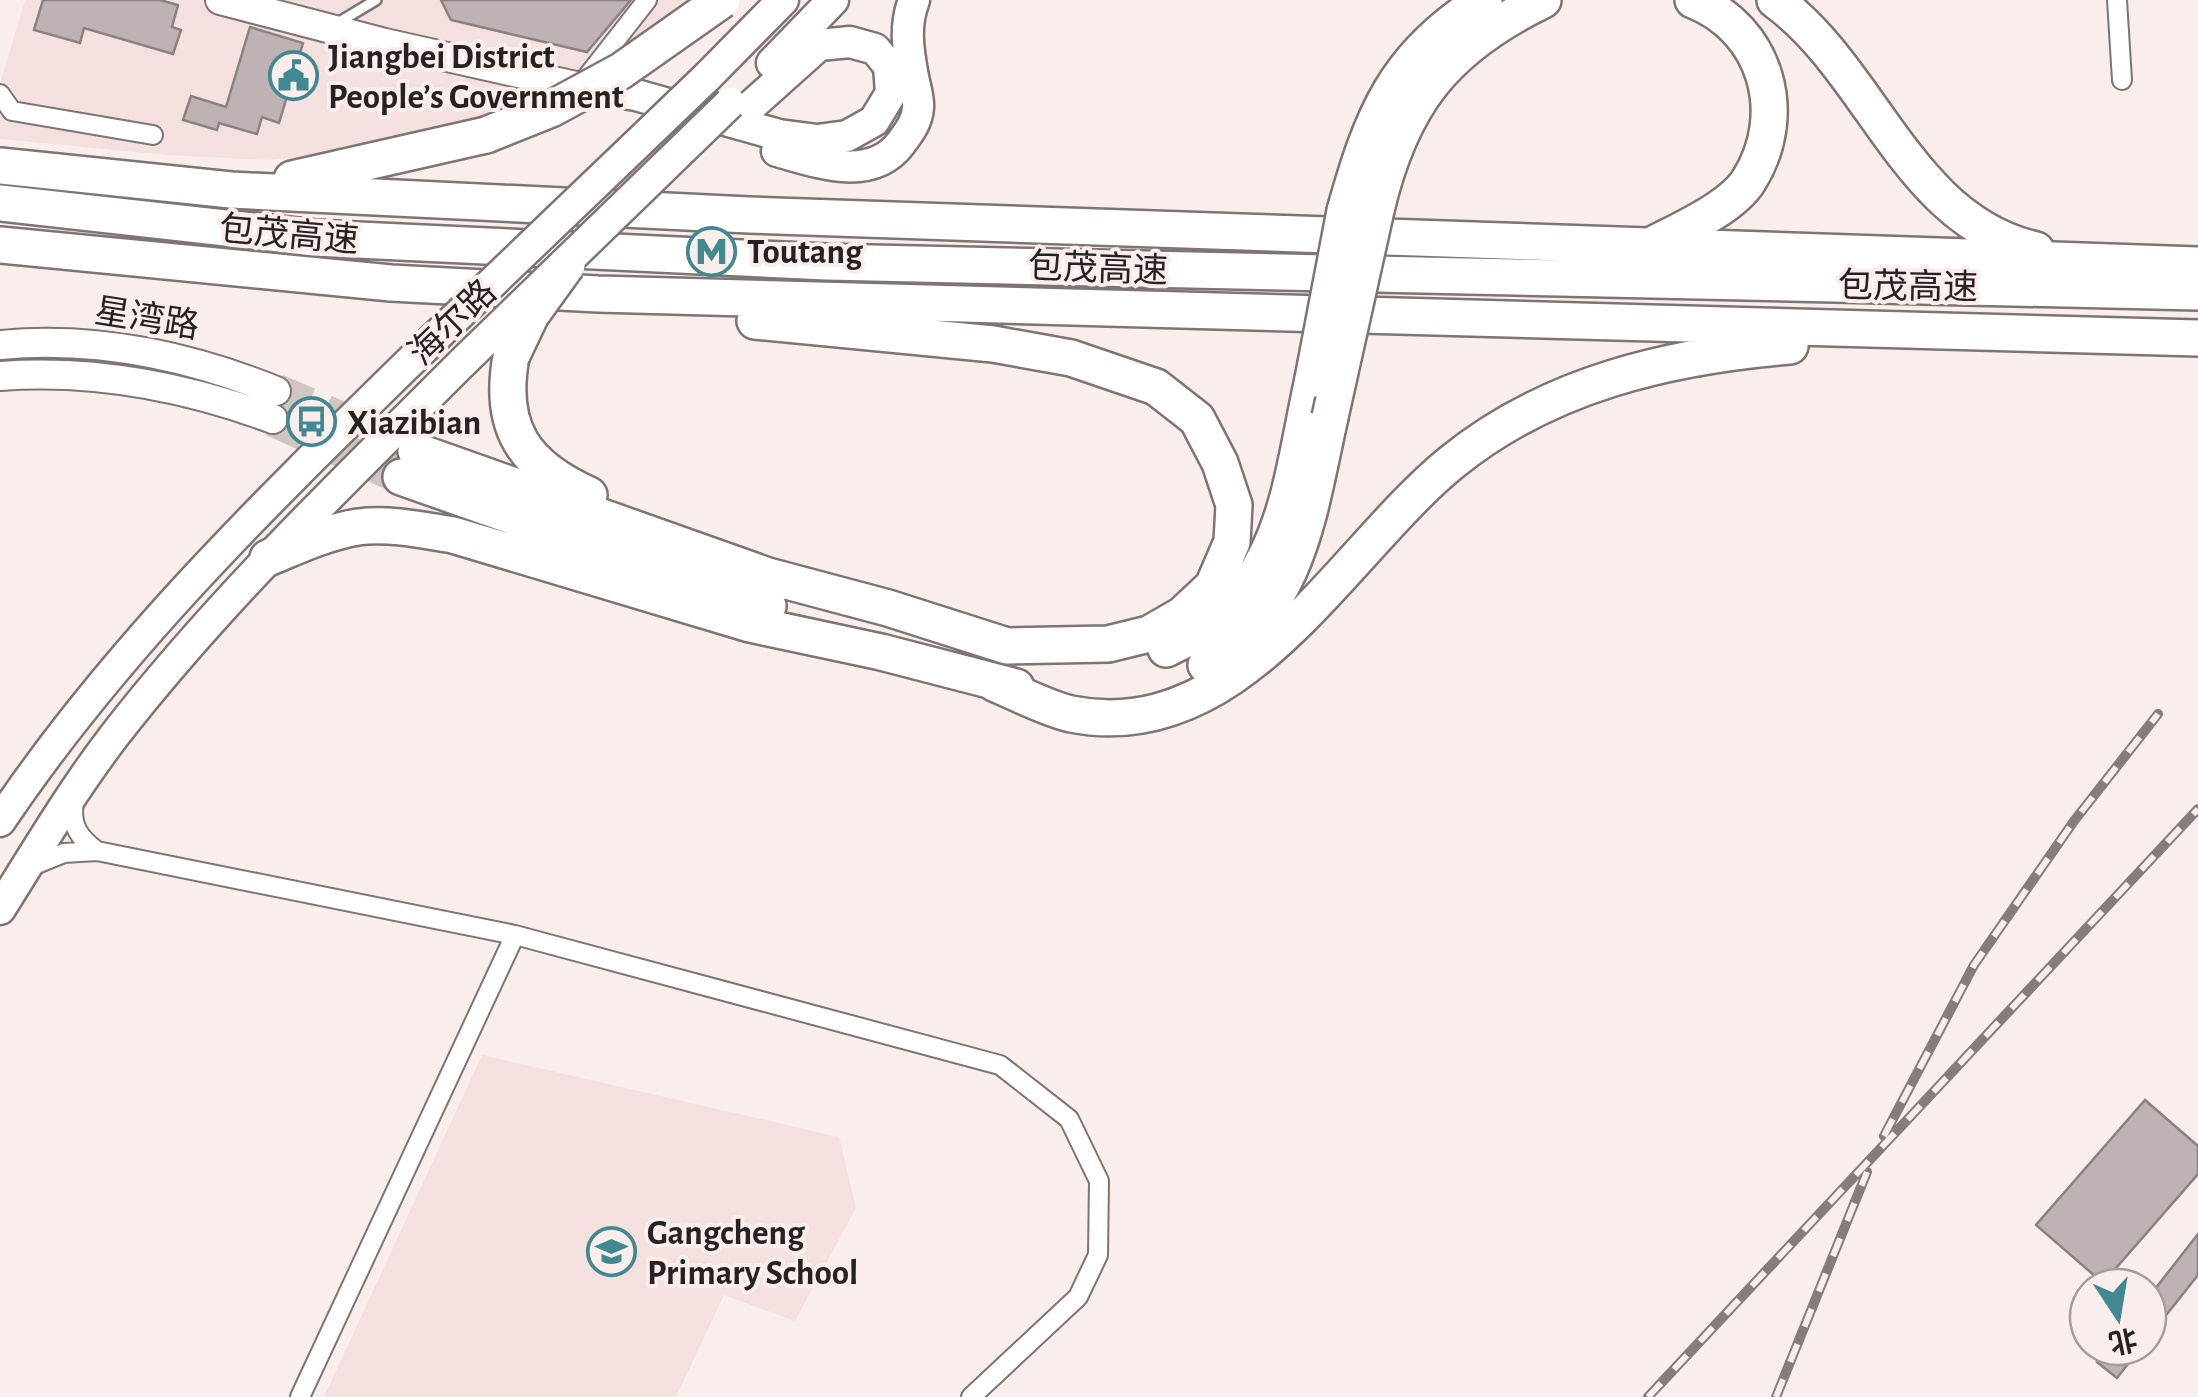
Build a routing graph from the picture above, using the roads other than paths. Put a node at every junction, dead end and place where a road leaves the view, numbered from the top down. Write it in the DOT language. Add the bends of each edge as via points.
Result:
graph roads {
  1 [pos="220,0"];
  2 [pos="376,0"];
  3 [pos="647,0"];
  4 [pos="722,0"];
  5 [pos="783,0"];
  6 [pos="833,0"];
  7 [pos="914,0"];
  8 [pos="1484,0"];
  9 [pos="1543,0"];
  10 [pos="1693,0"];
  11 [pos="1775,0"];
  12 [pos="2117,0"];
  13 [pos="328,28"];
  14 [pos="2122,80"];
  15 [pos="580,86"];
  16 [pos="0,94"];
  17 [pos="736,109"];
  18 [pos="153,135"];
  19 [pos="0,166"];
  20 [pos="230,190"];
  21 [pos="0,203"];
  22 [pos="1360,210"];
  23 [pos="0,245"];
  24 [pos="1649,246"];
  25 [pos="2091,262"];
  26 [pos="567,265"];
  27 [pos="2198,265"];
  28 [pos="248,269"];
  29 [pos="0,271"];
  30 [pos="391,283"];
  31 [pos="2198,292"];
  32 [pos="2198,338"];
  33 [pos="0,345"];
  34 [pos="2198,350"];
  35 [pos="0,376"];
  36 [pos="276,391"];
  37 [pos="273,420"];
  38 [pos="268,558"];
  39 [pos="888,608"];
  40 [pos="1006,646"];
  41 [pos="880,652"];
  42 [pos="994,683"];
  43 [pos="76,788"];
  44 [pos="0,821"];
  45 [pos="97,852"];
  46 [pos="24,871"];
  47 [pos="0,908"];
  48 [pos="515,935"];
  49 [pos="300,1397"];
  50 [pos="971,1397"];
  1 -- 13 [label="street"];
  2 -- 13 [label="lane"];
  3 -- 15 [label="street"];
  4 -- 20 [label="highway, bridge" via="621,72 551,109 486,134"];
  5 -- 44 [label="main road, 海尔路, bridge" via="163,612 76,714"];
  6 -- 17 [label="main road, 海尔路"];
  7 -- 15 [label="main road" via="907,18 919,106 914,126 892,155 866,166 842,168 662,120"];
  8 -- 22 [label="highway" via="1450,21 1387,93 1370,129"];
  9 -- 22 [label="highway" via="1463,48 1442,71 1418,101 1383,178"];
  10 -- 24 [label="highway" via="1735,25 1757,55 1768,89 1770,134 1748,183 1702,220"];
  11 -- 25 [label="highway" via="1831,55 1906,157 1966,219 2014,244"];
  12 -- 14 [label="street"];
  13 -- 15 [label="street"];
  15 -- 17 [label="main road" via="817,140 847,136 874,121 891,93 889,66 875,49 850,42 819,45"];
  16 -- 18 [label="street" via="12,110"];
  17 -- 26 [label="main road, 海尔路, bridge" via="656,176"];
  19 -- 20 [label="highway"];
  20 -- 24 [label="highway"];
  21 -- 31 [label="highway, 包茂高速" via="316,238 827,262"];
  22 -- 40 [label="highway, bridge" via="1286,500 1253,582 1194,636 1156,653 1110,664 1064,663"];
  22 -- 42 [label="highway, bridge" via="1330,417 1296,558 1274,602 1217,658 1157,689 1072,697"];
  23 -- 28 [label="highway, 包茂高速"];
  24 -- 25 [label="highway"];
  25 -- 27 [label="highway"];
  26 -- 38 [label="main road, 海尔路, bridge"];
  26 -- 39 [label="highway, bridge" via="510,357 506,386 516,437 533,462 586,494 774,555"];
  28 -- 29 [label="highway"];
  28 -- 30 [label="highway, 包茂高速"];
  30 -- 32 [label="highway, 包茂高速" via="783,301"];
  30 -- 40 [label="highway" via="492,300 993,344 1070,358 1156,387 1197,420 1234,505 1232,542 1212,586 1150,634 1108,644"];
  33 -- 36 [label="street, 星湾路" via="42,341 158,354"];
  34 -- 42 [label="highway" via="1804,345 1716,352 1608,378 1552,399 1452,461 1267,650 1202,694 1125,718 1070,714"];
  35 -- 37 [label="street, 星湾路" via="44,372 169,386"];
  38 -- 41 [label="highway" via="359,527 453,534 750,624"];
  38 -- 43 [label="main road, 海尔路" via="151,690"];
  39 -- 40 [label="highway"];
  39 -- 41 [label="highway" via="408,464"];
  41 -- 42 [label="highway"];
  43 -- 45 [label="street" via="73,823"];
  43 -- 46 [label="main road, 海尔路"];
  45 -- 46 [label="street" via="64,852"];
  45 -- 48 [label="street"];
  46 -- 47 [label="main road, 海尔路"];
  48 -- 49 [label="street"];
  48 -- 50 [label="street" via="1000,1065 1069,1119 1099,1181 1098,1255 1078,1297"];
}
